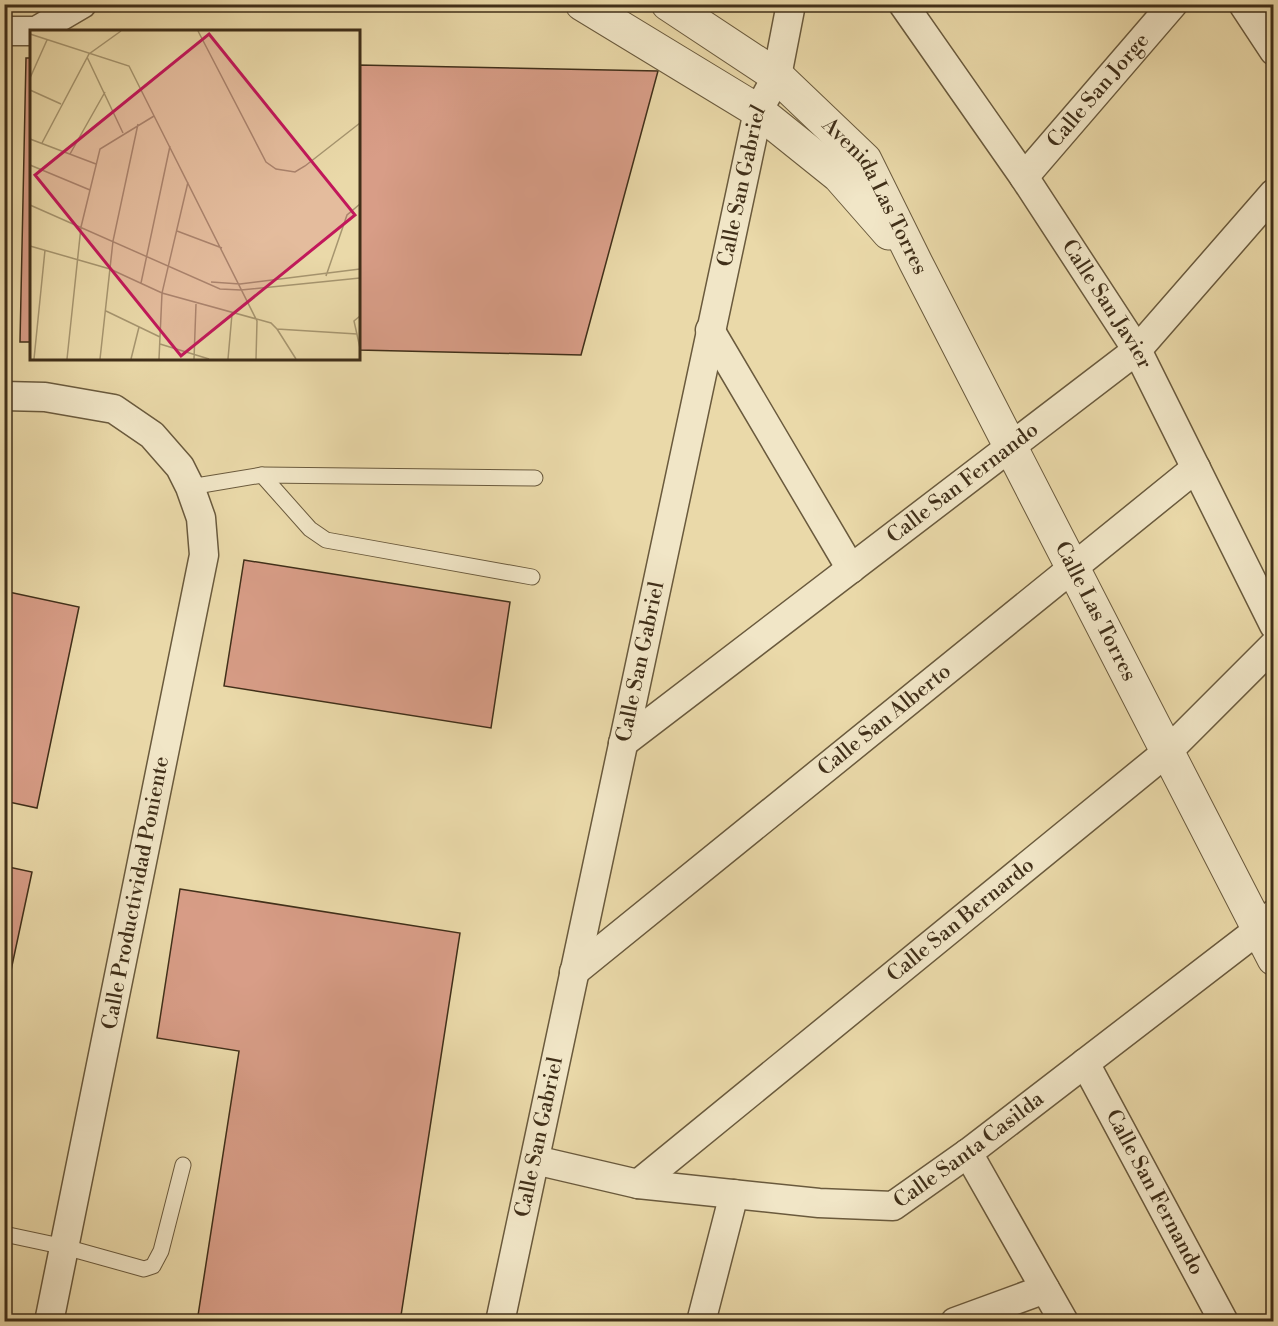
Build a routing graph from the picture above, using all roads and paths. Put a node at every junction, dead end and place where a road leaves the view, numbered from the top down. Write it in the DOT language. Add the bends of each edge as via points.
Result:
graph roads {
  1 [pos="82,4"];
  2 [pos="582,4"];
  3 [pos="668,4"];
  4 [pos="791,4"];
  5 [pos="903,4"];
  6 [pos="1173,4"];
  7 [pos="1243,4"];
  8 [pos="4,30"];
  9 [pos="38,30"];
  10 [pos="30,31"];
  11 [pos="1274,51"];
  12 [pos="777,76"];
  13 [pos="758,111"];
  14 [pos="1024,177"];
  15 [pos="1274,192"];
  16 [pos="916,263"];
  17 [pos="710,330"];
  18 [pos="1137,350"];
  19 [pos="4,396"];
  20 [pos="1010,447"];
  21 [pos="1196,468"];
  22 [pos="262,475"];
  23 [pos="185,477"];
  24 [pos="535,478"];
  25 [pos="1072,568"];
  26 [pos="851,569"];
  27 [pos="532,577"];
  28 [pos="1274,625"];
  29 [pos="1274,645"];
  30 [pos="623,742"];
  31 [pos="1168,751"];
  32 [pos="1266,922"];
  33 [pos="1274,959"];
  34 [pos="574,972"];
  35 [pos="1085,1063"];
  36 [pos="968,1153"];
  37 [pos="535,1160"];
  38 [pos="183,1165"];
  39 [pos="638,1184"];
  40 [pos="734,1194"];
  41 [pos="4,1234"];
  42 [pos="65,1246"];
  43 [pos="1045,1289"];
  44 [pos="49,1322"];
  45 [pos="500,1322"];
  46 [pos="701,1322"];
  47 [pos="955,1322"];
  48 [pos="1064,1322"];
  49 [pos="1224,1322"];
  1 -- 9 [label="street"];
  2 -- 13 [label="street, Avenida Las Torres"];
  3 -- 12 [label="street, Avenida Las Torres"];
  4 -- 12 [label="street, Calle San Gabriel"];
  5 -- 14 [label="street, Calle San Javier"];
  6 -- 14 [label="street, Calle San Jorge"];
  7 -- 11 [label="street"];
  8 -- 10 [label="street"];
  12 -- 13 [label="street, Calle San Gabriel"];
  12 -- 16 [label="street, Avenida Las Torres" via="865,160"];
  13 -- 16 [label="street, Avenida Las Torres" via="838,176"];
  13 -- 17 [label="street, Calle San Gabriel"];
  14 -- 18 [label="street, Calle San Javier"];
  15 -- 18 [label="street, Calle San Fernando"];
  16 -- 20 [label="street, Calle Las Torres"];
  17 -- 26 [label="street"];
  17 -- 30 [label="street, Calle San Gabriel"];
  18 -- 20 [label="street, Calle San Fernando"];
  18 -- 21 [label="street, Calle San Javier"];
  19 -- 23 [label="street" via="45,397 114,409 152,435"];
  20 -- 25 [label="street, Calle Las Torres"];
  20 -- 26 [label="street, Calle San Fernando"];
  21 -- 25 [label="street, Calle San Alberto"];
  21 -- 28 [label="street, Calle San Javier"];
  22 -- 23 [label="lane"];
  22 -- 24 [label="lane"];
  22 -- 27 [label="lane" via="310,529 326,540"];
  23 -- 42 [label="street, Calle Productividad Poniente" via="201,518 204,555"];
  25 -- 31 [label="street, Calle Las Torres"];
  25 -- 34 [label="street, Calle San Alberto"];
  26 -- 30 [label="street, Calle San Fernando"];
  29 -- 31 [label="street, Calle San Bernardo"];
  30 -- 34 [label="street, Calle San Gabriel"];
  31 -- 32 [label="street, Calle Las Torres"];
  31 -- 39 [label="street, Calle San Bernardo"];
  32 -- 33 [label="street, Calle Las Torres"];
  32 -- 35 [label="street, Calle Santa Casilda"];
  34 -- 37 [label="street, Calle San Gabriel"];
  35 -- 36 [label="street, Calle Santa Casilda"];
  35 -- 49 [label="street, Calle San Fernando"];
  36 -- 40 [label="street, Calle Santa Casilda" via="893,1206"];
  36 -- 43 [label="street"];
  37 -- 39 [label="street, Calle Santa Casilda"];
  37 -- 45 [label="street, Calle San Gabriel"];
  38 -- 42 [label="lane" via="161,1251 153,1266 144,1269"];
  39 -- 40 [label="street, Calle Santa Casilda"];
  40 -- 46 [label="street"];
  41 -- 42 [label="lane"];
  42 -- 44 [label="street, Calle Productividad Poniente"];
  43 -- 47 [label="street"];
  43 -- 48 [label="street"];
}
